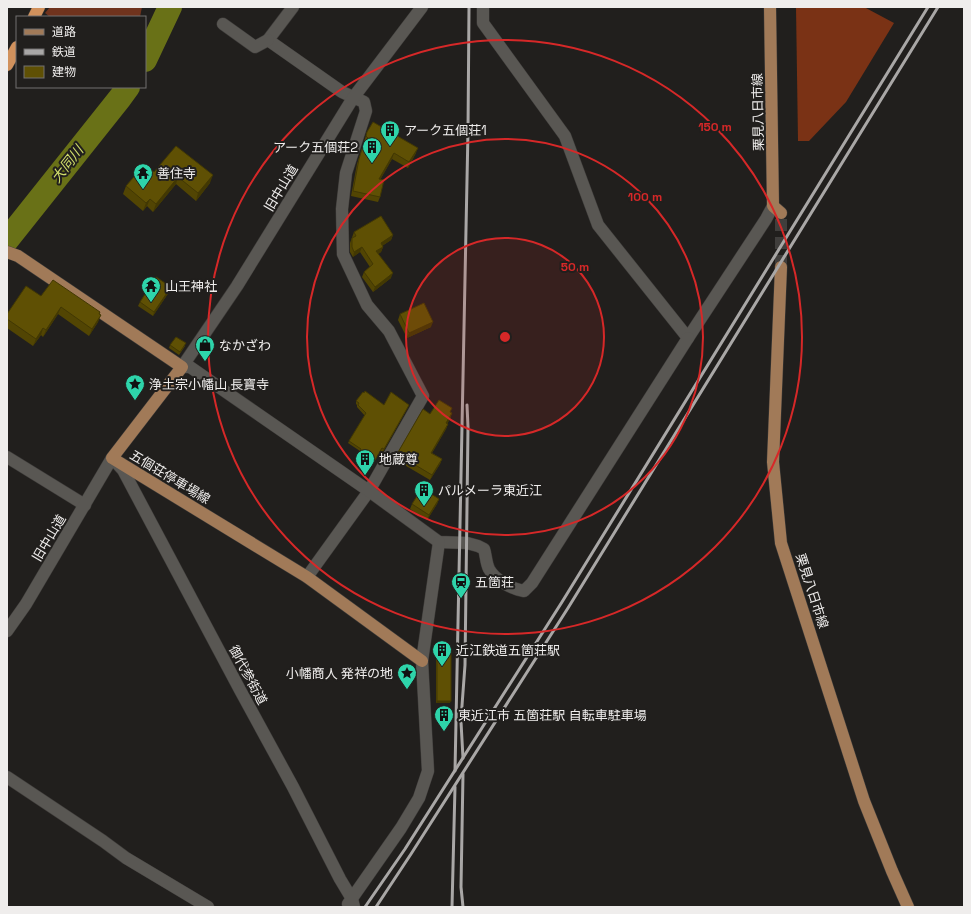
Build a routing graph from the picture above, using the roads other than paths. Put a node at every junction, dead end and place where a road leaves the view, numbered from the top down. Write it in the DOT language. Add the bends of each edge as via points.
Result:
graph roads {
  1 [pos="39,7"];
  2 [pos="294,7"];
  3 [pos="422,7"];
  4 [pos="483,7"];
  5 [pos="770,7"];
  6 [pos="34,16"];
  7 [pos="223,24"];
  8 [pos="268,40"];
  9 [pos="16,49"];
  10 [pos="7,65"];
  11 [pos="353,98"];
  12 [pos="777,210"];
  13 [pos="12,254"];
  14 [pos="780,267"];
  15 [pos="688,338"];
  16 [pos="182,367"];
  17 [pos="7,457"];
  18 [pos="112,458"];
  19 [pos="369,491"];
  20 [pos="84,505"];
  21 [pos="439,542"];
  22 [pos="308,577"];
  23 [pos="7,631"];
  24 [pos="422,661"];
  25 [pos="7,777"];
  26 [pos="351,904"];
  27 [pos="208,907"];
  28 [pos="908,907"];
  1 -- 6 [label="highway"];
  2 -- 8 [label="street"];
  3 -- 11 [label="street, 旧中山道"];
  4 -- 15 [label="street" via="484,23 565,136 598,225"];
  5 -- 12 [label="main road, 栗見八日市線"];
  7 -- 8 [label="street" via="254,47"];
  8 -- 11 [label="street"];
  9 -- 10 [label="highway"];
  11 -- 16 [label="street, 旧中山道" via="237,286"];
  11 -- 19 [label="street" via="364,102 366,111 346,173 342,209 343,254 367,305 389,330 423,396"];
  12 -- 15 [label="street" via="766,219"];
  13 -- 16 [label="main road"];
  14 -- 28 [label="main road, 栗見八日市線" via="773,462 781,543 864,801"];
  15 -- 21 [label="street" via="532,583 524,591 516,590 497,578 489,568 484,549 467,543"];
  16 -- 18 [label="main road, 五個荘停車場線"];
  16 -- 19 [label="street" via="190,367"];
  17 -- 20 [label="street"];
  18 -- 20 [label="street, 旧中山道"];
  18 -- 22 [label="main road, 五個荘停車場線"];
  18 -- 26 [label="street, 御代参街道" via="123,470 293,787"];
  19 -- 21 [label="street"];
  19 -- 22 [label="street"];
  20 -- 23 [label="street, 旧中山道" via="26,604"];
  21 -- 24 [label="street"];
  22 -- 24 [label="main road, 五個荘停車場線"];
  24 -- 26 [label="street" via="428,771 419,798"];
  25 -- 27 [label="street" via="126,858"];
}
